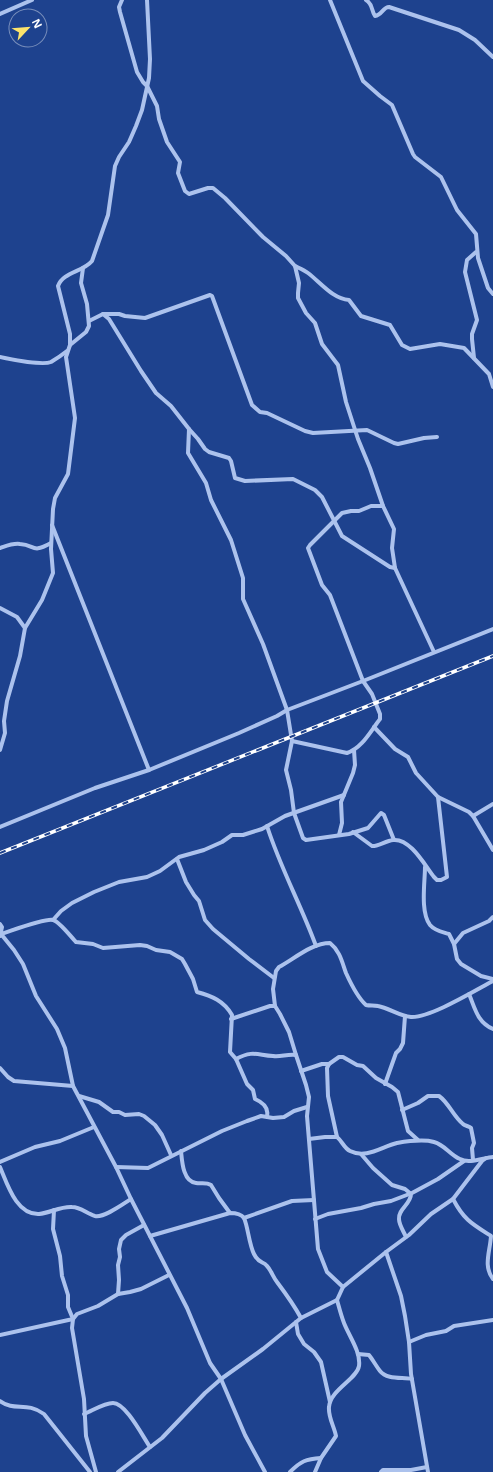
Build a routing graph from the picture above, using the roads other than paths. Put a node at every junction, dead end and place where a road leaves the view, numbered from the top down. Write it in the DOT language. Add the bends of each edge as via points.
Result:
graph roads {
  1 [pos="32,0"];
  2 [pos="122,0"];
  3 [pos="147,0"];
  4 [pos="330,0"];
  5 [pos="366,0"];
  6 [pos="0,14"];
  7 [pos="493,57"];
  8 [pos="147,86"];
  9 [pos="476,252"];
  10 [pos="294,266"];
  11 [pos="83,268"];
  12 [pos="493,294"];
  13 [pos="103,314"];
  14 [pos="89,321"];
  15 [pos="70,345"];
  16 [pos="67,351"];
  17 [pos="0,357"];
  18 [pos="474,358"];
  19 [pos="493,387"];
  20 [pos="189,430"];
  21 [pos="356,430"];
  22 [pos="437,437"];
  23 [pos="383,506"];
  24 [pos="334,521"];
  25 [pos="52,523"];
  26 [pos="51,543"];
  27 [pos="0,548"];
  28 [pos="395,568"];
  29 [pos="0,608"];
  30 [pos="25,628"];
  31 [pos="493,629"];
  32 [pos="434,652"];
  33 [pos="363,682"];
  34 [pos="287,710"];
  35 [pos="374,727"];
  36 [pos="292,741"];
  37 [pos="0,750"];
  38 [pos="354,750"];
  39 [pos="149,770"];
  40 [pos="344,795"];
  41 [pos="438,797"];
  42 [pos="493,804"];
  43 [pos="294,813"];
  44 [pos="473,816"];
  45 [pos="267,826"];
  46 [pos="0,827"];
  47 [pos="353,832"];
  48 [pos="339,835"];
  49 [pos="394,840"];
  50 [pos="493,850"];
  51 [pos="177,859"];
  52 [pos="425,866"];
  53 [pos="493,917"];
  54 [pos="53,920"];
  55 [pos="0,924"];
  56 [pos="0,935"];
  57 [pos="454,944"];
  58 [pos="316,946"];
  59 [pos="274,978"];
  60 [pos="493,980"];
  61 [pos="469,994"];
  62 [pos="275,1006"];
  63 [pos="405,1016"];
  64 [pos="231,1019"];
  65 [pos="493,1029"];
  66 [pos="296,1055"];
  67 [pos="236,1060"];
  68 [pos="329,1064"];
  69 [pos="0,1068"];
  70 [pos="302,1071"];
  71 [pos="385,1084"];
  72 [pos="73,1086"];
  73 [pos="79,1096"];
  74 [pos="308,1107"];
  75 [pos="300,1109"];
  76 [pos="402,1110"];
  77 [pos="267,1116"];
  78 [pos="307,1116"];
  79 [pos="94,1127"];
  80 [pos="337,1137"];
  81 [pos="309,1139"];
  82 [pos="418,1140"];
  83 [pos="181,1151"];
  84 [pos="361,1154"];
  85 [pos="171,1156"];
  86 [pos="493,1157"];
  87 [pos="486,1158"];
  88 [pos="473,1160"];
  89 [pos="464,1161"];
  90 [pos="0,1162"];
  91 [pos="0,1167"];
  92 [pos="116,1167"];
  93 [pos="410,1194"];
  94 [pos="131,1199"];
  95 [pos="453,1199"];
  96 [pos="314,1200"];
  97 [pos="54,1210"];
  98 [pos="230,1213"];
  99 [pos="244,1218"];
  100 [pos="315,1219"];
  101 [pos="144,1225"];
  102 [pos="150,1236"];
  103 [pos="406,1237"];
  104 [pos="492,1237"];
  105 [pos="386,1252"];
  106 [pos="169,1275"];
  107 [pos="493,1279"];
  108 [pos="343,1287"];
  109 [pos="118,1294"];
  110 [pos="337,1300"];
  111 [pos="301,1318"];
  112 [pos="73,1319"];
  113 [pos="493,1320"];
  114 [pos="296,1322"];
  115 [pos="0,1335"];
  116 [pos="409,1342"];
  117 [pos="358,1354"];
  118 [pos="221,1379"];
  119 [pos="412,1379"];
  120 [pos="0,1401"];
  121 [pos="330,1402"];
  122 [pos="84,1414"];
  123 [pos="150,1447"];
  124 [pos="321,1458"];
  125 [pos="427,1470"];
  126 [pos="90,1472"];
  127 [pos="96,1472"];
  128 [pos="118,1472"];
  129 [pos="265,1472"];
  130 [pos="290,1472"];
  131 [pos="315,1472"];
  132 [pos="381,1472"];
  1 -- 6 [label="street"];
  2 -- 8 [label="street" via="119,7 135,65 139,78"];
  3 -- 8 [label="street" via="150,59"];
  4 -- 9 [label="street" via="365,83 392,105 415,157 441,177 457,210 476,234"];
  5 -- 7 [label="street" via="371,4 375,16 390,7 459,30 475,40"];
  8 -- 10 [label="street" via="158,106 159,119 167,142 180,162 178,173 186,194 213,188"];
  8 -- 11 [label="street" via="142,110 130,142 115,166 108,215 92,261"];
  9 -- 12 [label="street" via="488,288"];
  9 -- 18 [label="street" via="467,260 465,272 477,320 472,334"];
  10 -- 18 [label="street" via="307,272 331,293 349,300 361,316 390,325 406,348 447,345 464,348"];
  10 -- 21 [label="street" via="299,283 298,298 318,328 319,339 338,365 346,402"];
  11 -- 14 [label="street" via="81,283"];
  11 -- 15 [label="street" via="64,278 58,286 69,326"];
  13 -- 14 [label="street"];
  13 -- 20 [label="street" via="112,322 156,393 172,406"];
  13 -- 21 [label="street" via="145,318 210,295 255,408 305,432 326,434"];
  14 -- 15 [label="street" via="86,332"];
  15 -- 16 [label="street"];
  16 -- 17 [label="street" via="44,363"];
  16 -- 25 [label="street" via="75,418 68,474 55,498"];
  18 -- 19 [label="street" via="489,374"];
  20 -- 24 [label="street" via="205,449 229,458 237,479 293,479 315,490 322,497"];
  20 -- 34 [label="street" via="188,453 206,483 211,500 231,540 243,578 243,600 263,644"];
  21 -- 22 [label="street" via="372,432 394,443"];
  21 -- 23 [label="street"];
  23 -- 24 [label="street" via="371,506 359,511 342,513"];
  23 -- 28 [label="street" via="394,529 392,548"];
  24 -- 28 [label="street" via="342,536"];
  24 -- 33 [label="street" via="308,548 322,585 330,595"];
  25 -- 26 [label="street"];
  25 -- 39 [label="street"];
  26 -- 27 [label="street" via="37,549 19,544"];
  26 -- 30 [label="street" via="53,573 42,600"];
  28 -- 32 [label="street"];
  29 -- 30 [label="street" via="17,617"];
  30 -- 37 [label="street" via="7,700 5,733"];
  31 -- 32 [label="street"];
  32 -- 33 [label="street"];
  33 -- 34 [label="street"];
  33 -- 35 [label="street" via="372,694 380,714 380,719"];
  34 -- 36 [label="street"];
  34 -- 39 [label="street"];
  35 -- 38 [label="street"];
  35 -- 41 [label="street" via="395,750 408,757 416,773"];
  36 -- 38 [label="street" via="347,752"];
  36 -- 43 [label="street" via="286,770"];
  38 -- 40 [label="street" via="354,769"];
  39 -- 46 [label="street" via="95,788"];
  40 -- 43 [label="street"];
  40 -- 48 [label="street" via="340,802 342,823"];
  41 -- 44 [label="street" via="459,806"];
  41 -- 52 [label="street" via="447,877 437,880"];
  42 -- 44 [label="street"];
  43 -- 45 [label="street"];
  43 -- 48 [label="street" via="306,840"];
  44 -- 50 [label="street"];
  45 -- 51 [label="street" via="245,834 232,835 204,850"];
  45 -- 58 [label="street"];
  47 -- 48 [label="street"];
  47 -- 49 [label="street" via="372,846"];
  47 -- 49 [label="street" via="368,828 375,818 383,814"];
  49 -- 52 [label="street" via="408,844"];
  51 -- 54 [label="street" via="147,877 119,882 90,894 72,903"];
  51 -- 59 [label="street" via="186,882 199,901 205,920"];
  52 -- 57 [label="street" via="426,917 430,925 449,934"];
  53 -- 57 [label="street" via="463,933"];
  54 -- 56 [label="street" via="44,920"];
  54 -- 64 [label="street" via="58,922 76,942 103,948 140,945 178,956 185,964 197,992 223,1003 232,1015"];
  55 -- 56 [label="street"];
  56 -- 72 [label="street" via="23,964 36,996 57,1029 65,1048"];
  57 -- 60 [label="street" via="457,959 461,964"];
  58 -- 59 [label="street" via="279,967"];
  58 -- 63 [label="street" via="330,943 334,947 352,984 366,1005 378,1006"];
  59 -- 62 [label="street"];
  60 -- 61 [label="street"];
  61 -- 63 [label="street" via="428,1014"];
  61 -- 65 [label="street" via="478,1017 486,1026"];
  62 -- 64 [label="street"];
  62 -- 66 [label="street" via="289,1032"];
  63 -- 71 [label="street" via="402,1043"];
  64 -- 67 [label="street" via="230,1052"];
  66 -- 67 [label="street" via="275,1056 258,1053"];
  66 -- 70 [label="street"];
  67 -- 77 [label="street" via="247,1084 253,1090 255,1099 260,1100 265,1106"];
  68 -- 70 [label="street"];
  68 -- 71 [label="street" via="343,1057 357,1066 363,1066"];
  68 -- 80 [label="street" via="328,1096"];
  69 -- 72 [label="street" via="14,1081"];
  70 -- 74 [label="street" via="309,1097"];
  71 -- 76 [label="street" via="398,1092"];
  72 -- 73 [label="street"];
  73 -- 79 [label="street"];
  73 -- 85 [label="street" via="99,1102 113,1112 144,1116 162,1135"];
  74 -- 75 [label="street"];
  74 -- 78 [label="street"];
  75 -- 77 [label="street" via="284,1117"];
  75 -- 78 [label="street"];
  76 -- 82 [label="street" via="408,1131"];
  76 -- 88 [label="street" via="428,1096 439,1096 448,1103 461,1123 472,1128"];
  77 -- 83 [label="street" via="228,1128"];
  78 -- 81 [label="street"];
  79 -- 90 [label="street"];
  79 -- 92 [label="street"];
  80 -- 81 [label="street"];
  80 -- 84 [label="street" via="349,1150"];
  81 -- 96 [label="street"];
  82 -- 84 [label="street" via="397,1143"];
  82 -- 89 [label="street" via="434,1142"];
  83 -- 85 [label="street"];
  83 -- 98 [label="street" via="184,1170 189,1180 211,1185"];
  84 -- 93 [label="street" via="392,1185 405,1189"];
  85 -- 92 [label="street" via="146,1168"];
  86 -- 87 [label="street"];
  87 -- 88 [label="street"];
  87 -- 95 [label="street"];
  88 -- 89 [label="street"];
  89 -- 93 [label="street"];
  91 -- 97 [label="street" via="20,1206 38,1214"];
  92 -- 94 [label="street"];
  93 -- 100 [label="street"];
  93 -- 103 [label="street" via="411,1199 398,1217"];
  94 -- 97 [label="street" via="100,1216 93,1216 70,1206"];
  94 -- 101 [label="street"];
  95 -- 103 [label="street" via="431,1214"];
  95 -- 104 [label="street" via="468,1221"];
  96 -- 99 [label="street" via="292,1201"];
  96 -- 100 [label="street"];
  97 -- 112 [label="street" via="53,1229 68,1294 68,1307"];
  98 -- 99 [label="street" via="236,1213"];
  98 -- 102 [label="street"];
  99 -- 111 [label="street" via="256,1259 266,1264"];
  100 -- 108 [label="street" via="318,1249 328,1272"];
  101 -- 102 [label="street"];
  101 -- 109 [label="street" via="121,1240"];
  102 -- 106 [label="street"];
  103 -- 105 [label="street"];
  104 -- 107 [label="street" via="487,1264 488,1273"];
  105 -- 108 [label="street"];
  105 -- 116 [label="street" via="401,1296"];
  106 -- 109 [label="street" via="141,1289"];
  106 -- 118 [label="street" via="187,1308 210,1363"];
  108 -- 110 [label="street"];
  109 -- 112 [label="street" via="98,1306 77,1314"];
  110 -- 111 [label="street"];
  110 -- 117 [label="street"];
  111 -- 114 [label="street"];
  112 -- 115 [label="street"];
  112 -- 122 [label="street" via="72,1328"];
  113 -- 116 [label="street" via="454,1326 446,1331"];
  114 -- 118 [label="street"];
  114 -- 121 [label="street" via="298,1334 304,1344 322,1362"];
  116 -- 119 [label="street"];
  117 -- 119 [label="street" via="368,1355 386,1376"];
  117 -- 121 [label="street" via="358,1371 340,1387"];
  118 -- 123 [label="street"];
  118 -- 129 [label="street" via="245,1436"];
  119 -- 125 [label="street"];
  120 -- 126 [label="street" via="9,1406 27,1406 44,1414"];
  121 -- 124 [label="street" via="329,1414 336,1436"];
  122 -- 123 [label="street" via="116,1403 129,1415"];
  122 -- 127 [label="street" via="86,1436"];
  123 -- 128 [label="street"];
  124 -- 130 [label="street" via="308,1459"];
  124 -- 131 [label="street"];
  125 -- 132 [label="street"];
}
